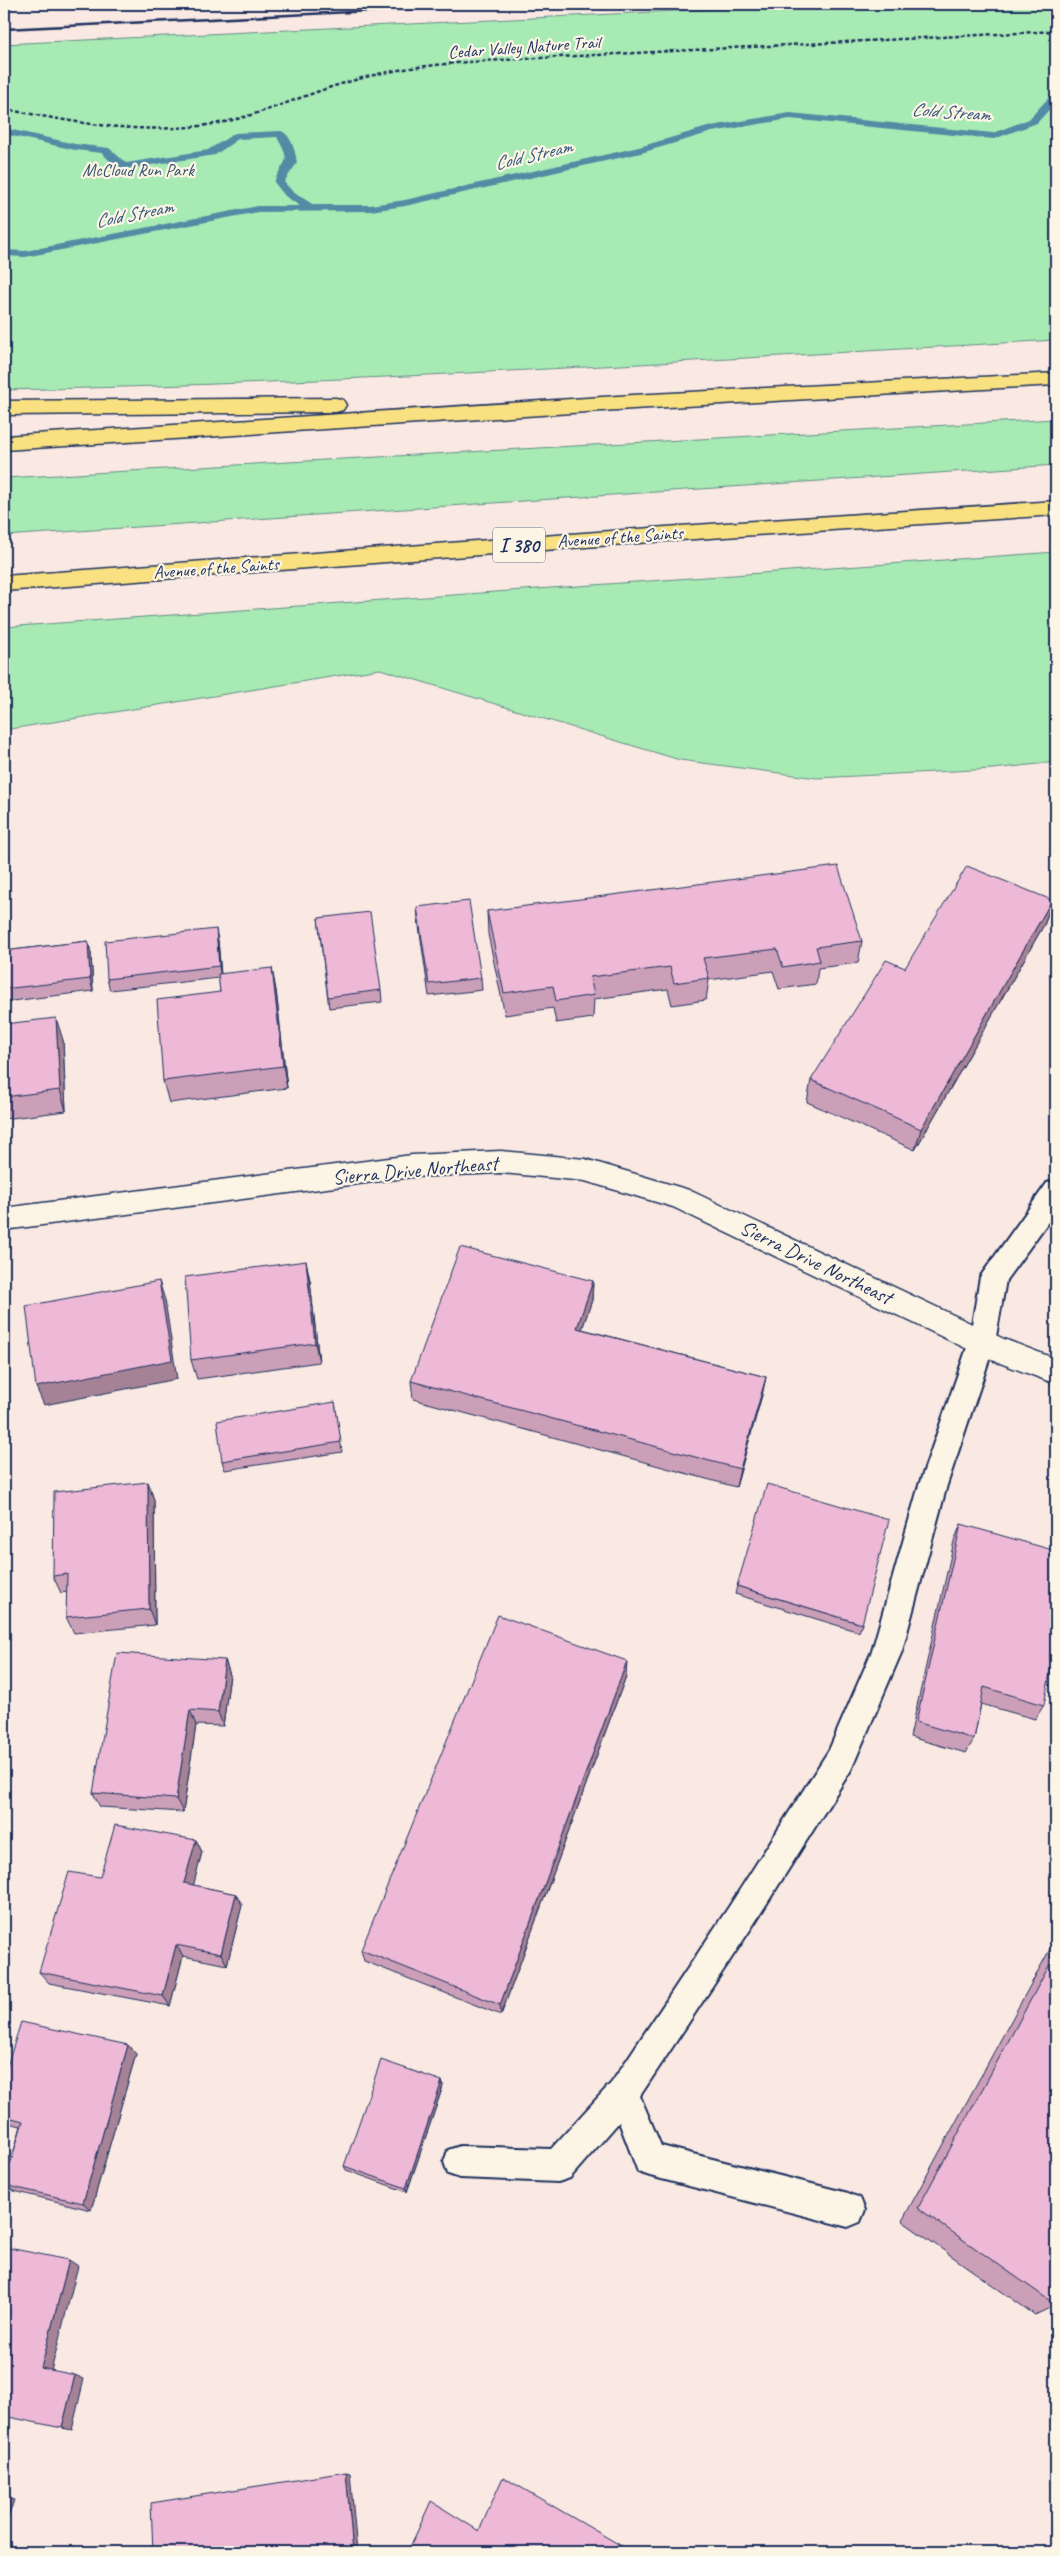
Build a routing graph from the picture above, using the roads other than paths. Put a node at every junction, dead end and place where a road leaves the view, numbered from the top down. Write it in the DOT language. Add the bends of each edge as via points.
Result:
graph roads {
  1 [pos="1056,379"];
  2 [pos="633,402"];
  3 [pos="4,408"];
  4 [pos="4,443"];
  5 [pos="1056,508"];
  6 [pos="4,584"];
  7 [pos="1056,1191"];
  8 [pos="4,1219"];
  9 [pos="982,1342"];
  10 [pos="1056,1372"];
  11 [pos="623,2094"];
  12 [pos="460,2162"];
  13 [pos="848,2210"];
  1 -- 2 [label="highway"];
  2 -- 3 [label="highway"];
  2 -- 4 [label="highway"];
  5 -- 6 [label="highway, Avenue of the Saints / I 380"];
  7 -- 9 [label="lane" via="993,1277"];
  8 -- 9 [label="street, Sierra Drive Northeast" via="412,1166 501,1162 585,1170 680,1198"];
  9 -- 10 [label="street, Sierra Drive Northeast"];
  9 -- 11 [label="lane" via="933,1485 887,1651 840,1760"];
  11 -- 12 [label="lane" via="558,2166"];
  11 -- 13 [label="lane" via="650,2160"];
}
